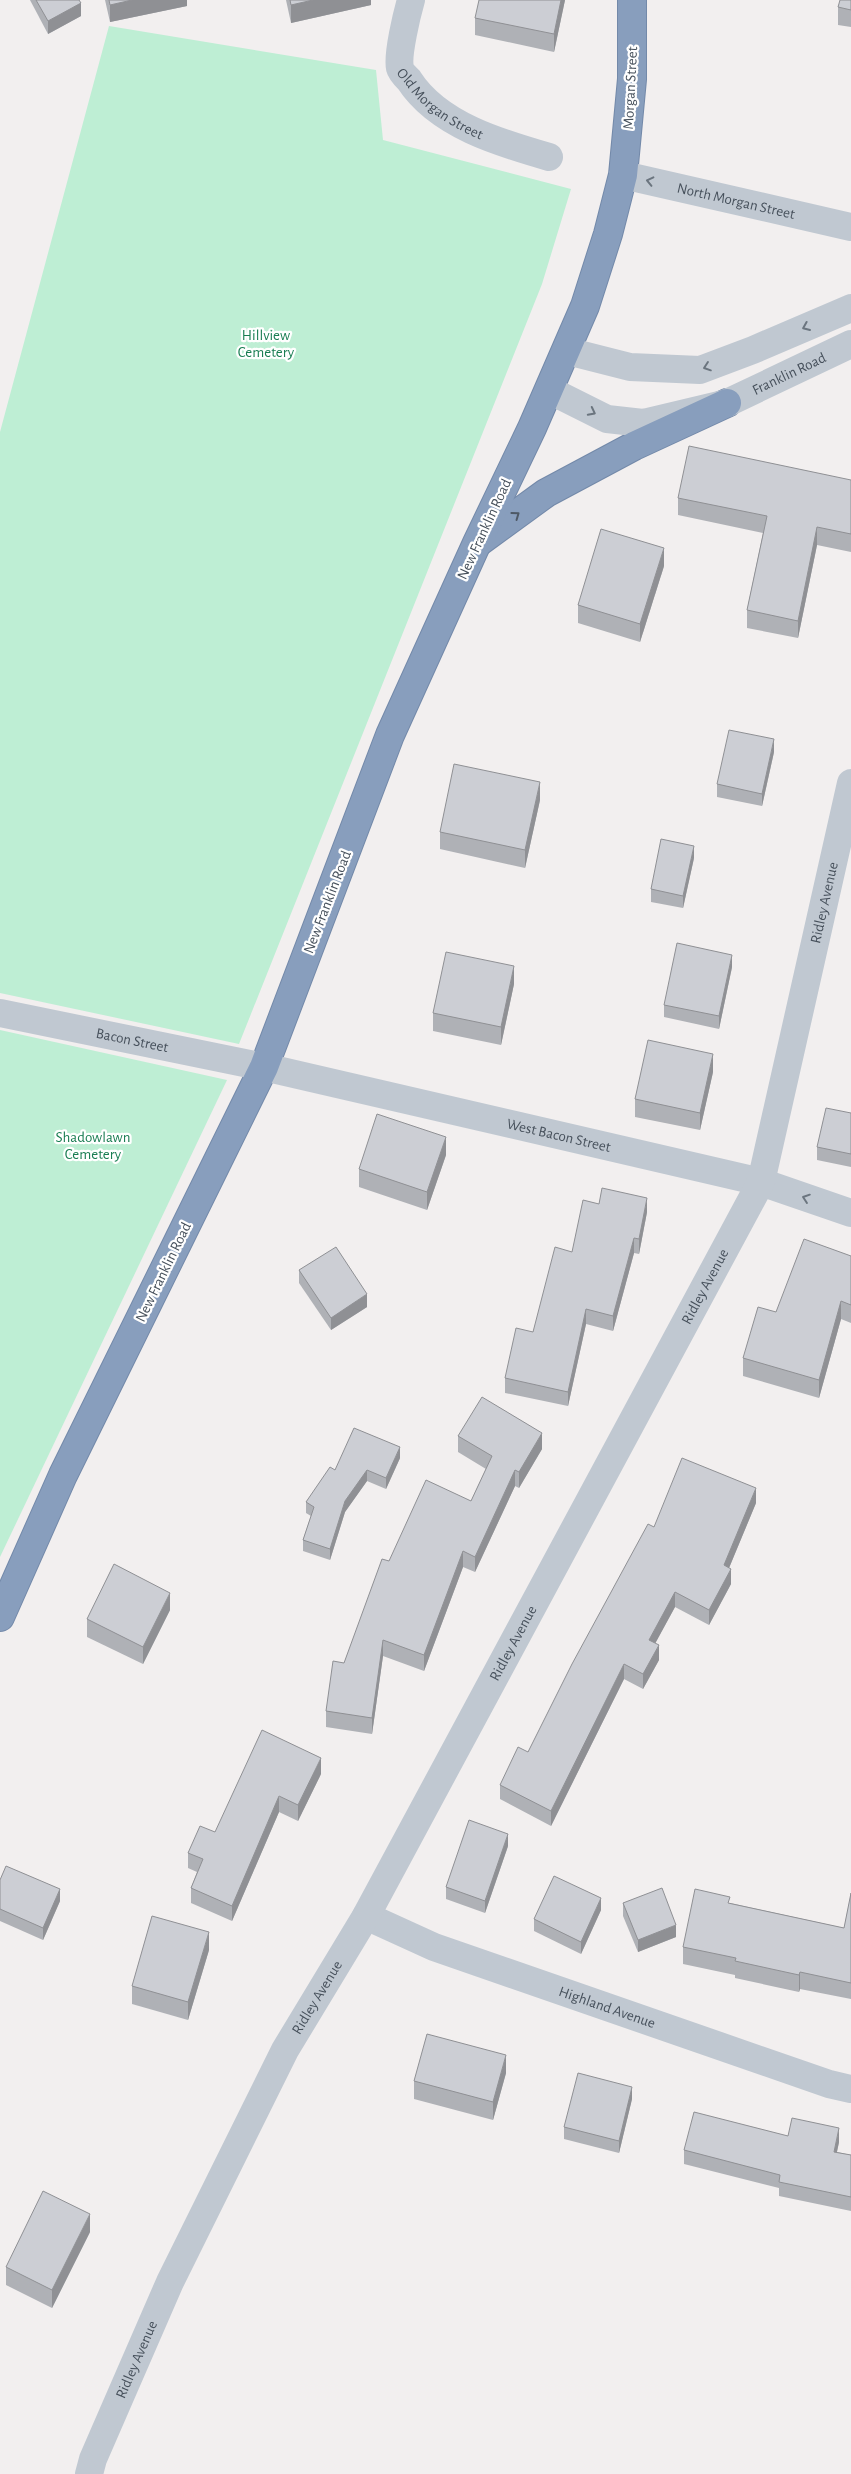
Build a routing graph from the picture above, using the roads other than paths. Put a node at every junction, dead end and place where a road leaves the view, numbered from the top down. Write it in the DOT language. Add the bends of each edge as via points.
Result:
graph roads {
  1 [pos="411,0"];
  2 [pos="632,0"];
  3 [pos="549,157"];
  4 [pos="623,175"];
  5 [pos="851,227"];
  6 [pos="851,308"];
  7 [pos="851,344"];
  8 [pos="566,351"];
  9 [pos="549,390"];
  10 [pos="727,403"];
  11 [pos="476,543"];
  12 [pos="851,783"];
  13 [pos="0,1013"];
  14 [pos="264,1067"];
  15 [pos="761,1182"];
  16 [pos="851,1213"];
  17 [pos="0,1617"];
  18 [pos="366,1916"];
  19 [pos="851,2089"];
  20 [pos="89,2474"];
  1 -- 3 [label="street, Old Morgan Street" via="400,67 418,95 440,112 479,133"];
  2 -- 4 [label="highway, Morgan Street" via="632,79"];
  5 -- 4 [label="street, North Morgan Street, one-way"];
  4 -- 8 [label="highway, New Franklin Road" via="585,306"];
  6 -- 8 [label="street, one-way" via="700,370 630,366"];
  7 -- 10 [label="street, Franklin Road"];
  8 -- 9 [label="highway, New Franklin Road"];
  9 -- 10 [label="street, Franklin Road, one-way" via="607,419 643,423"];
  9 -- 11 [label="highway, New Franklin Road"];
  11 -- 10 [label="highway, one-way" via="546,493 634,446"];
  11 -- 14 [label="highway, New Franklin Road" via="390,735"];
  12 -- 15 [label="street, Ridley Avenue"];
  13 -- 14 [label="street, Bacon Street"];
  14 -- 15 [label="street, West Bacon Street"];
  14 -- 17 [label="highway, New Franklin Road" via="63,1475"];
  16 -- 15 [label="street, West Bacon Street, one-way"];
  15 -- 18 [label="street, Ridley Avenue"];
  18 -- 19 [label="street, Highland Avenue" via="434,1946"];
  18 -- 20 [label="street, Ridley Avenue" via="285,2050 170,2282 93,2458"];
}
